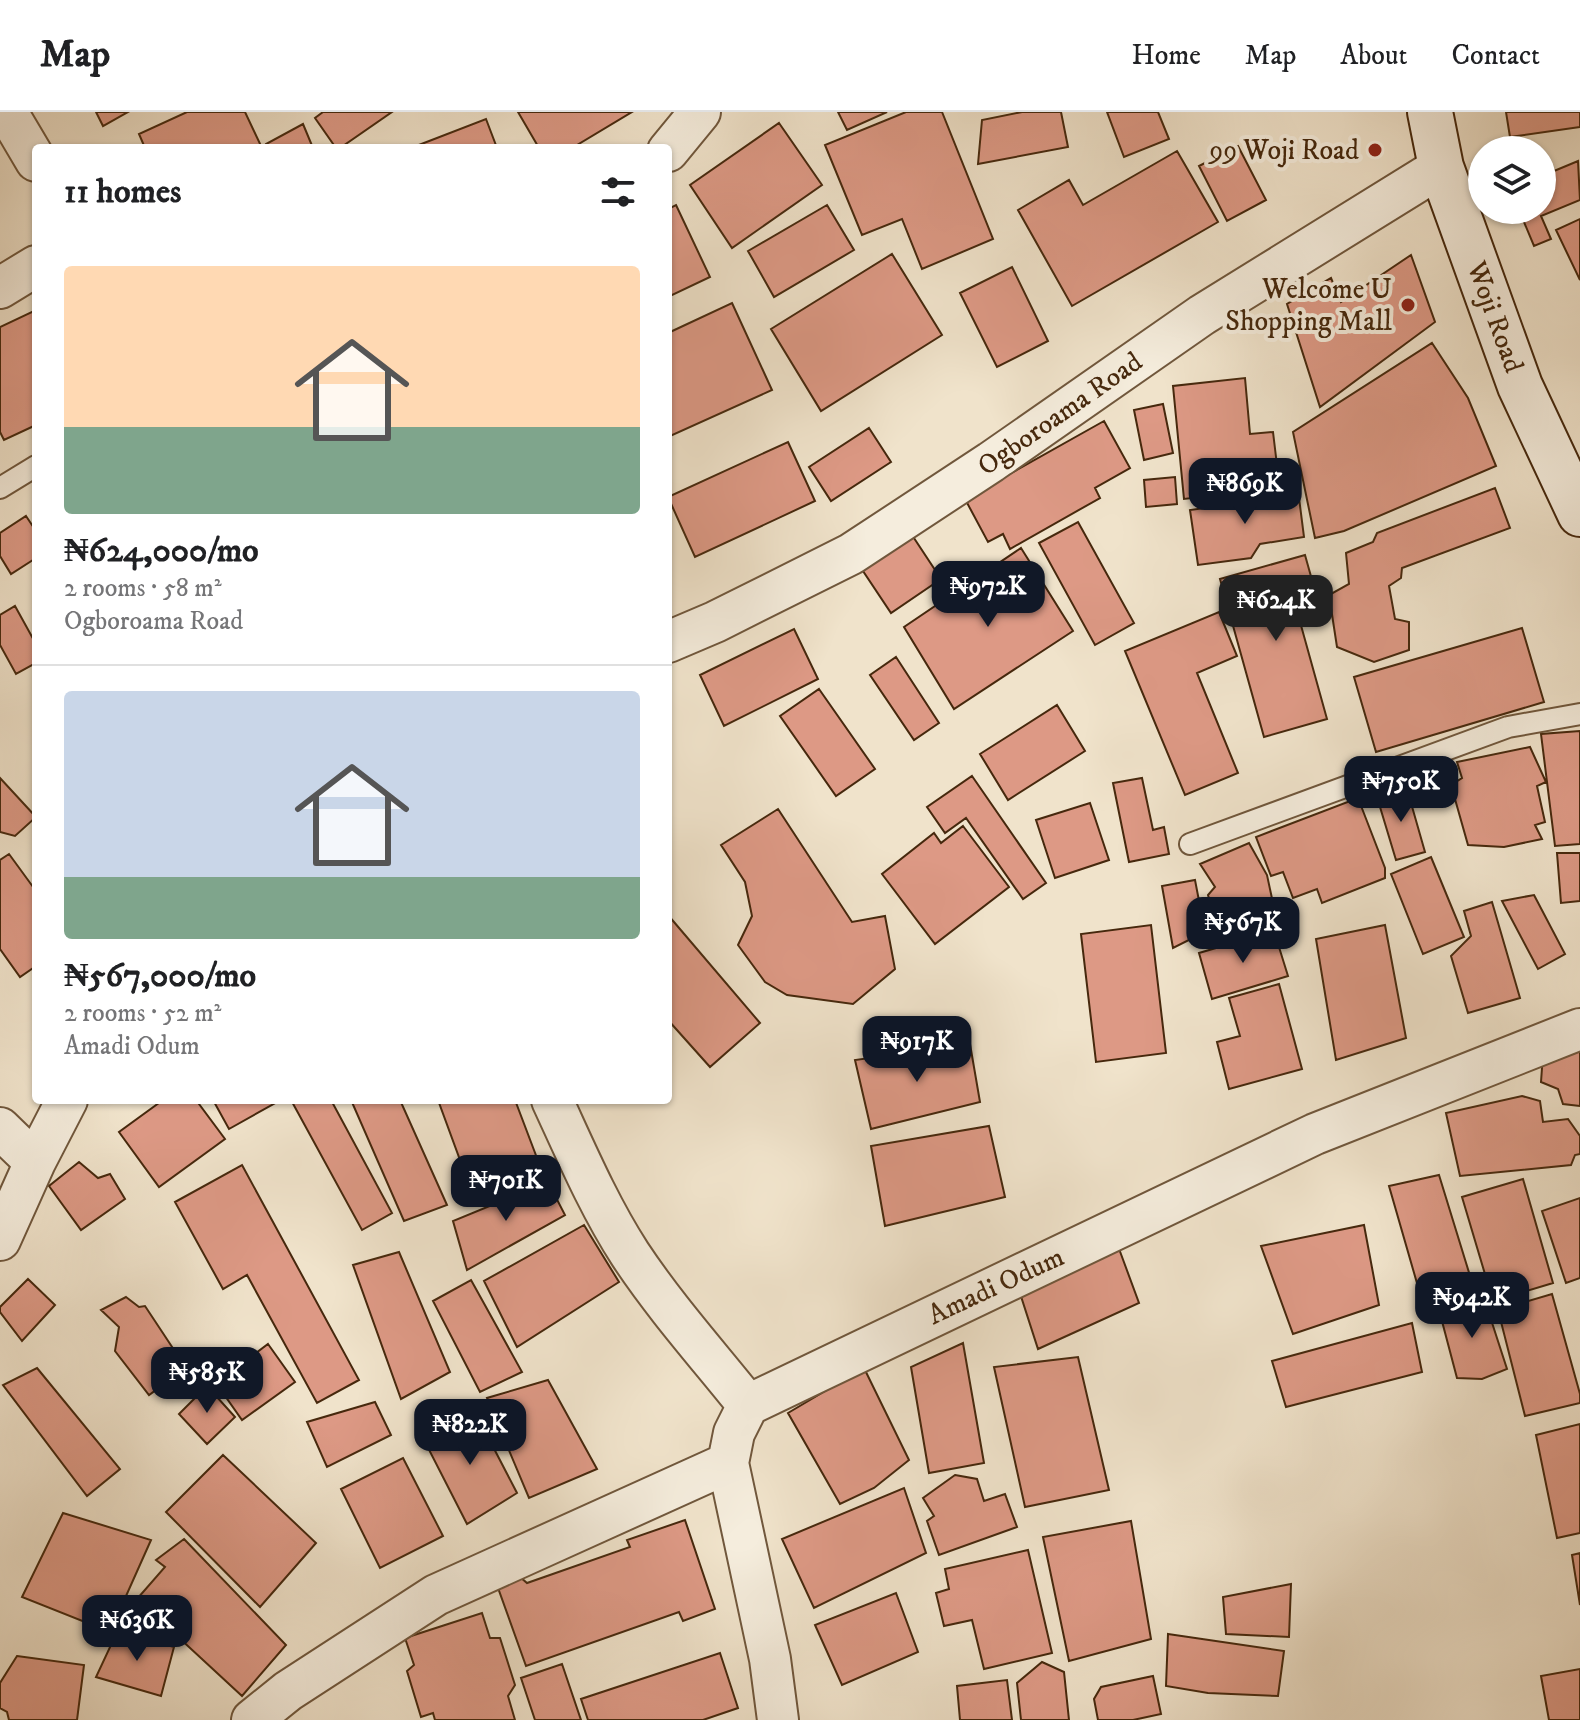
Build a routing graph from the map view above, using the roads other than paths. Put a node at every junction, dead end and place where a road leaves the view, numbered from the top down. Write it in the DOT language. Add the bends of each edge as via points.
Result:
graph roads {
  1 [pos="7,112"];
  2 [pos="700,112"];
  3 [pos="1430,112"];
  4 [pos="672,146"];
  5 [pos="32,154"];
  6 [pos="1441,167"];
  7 [pos="32,268"];
  8 [pos="0,288"];
  9 [pos="32,468"];
  10 [pos="0,488"];
  11 [pos="1580,514"];
  12 [pos="672,640"];
  13 [pos="1580,714"];
  14 [pos="1190,844"];
  15 [pos="1580,1029"];
  16 [pos="65,1104"];
  17 [pos="554,1104"];
  18 [pos="0,1128"];
  19 [pos="35,1162"];
  20 [pos="0,1240"];
  21 [pos="748,1405"];
  22 [pos="728,1463"];
  23 [pos="252,1720"];
  24 [pos="778,1720"];
  1 -- 5 [label="street"];
  2 -- 4 [label="street"];
  3 -- 6 [label="main road, Woji Road"];
  6 -- 11 [label="main road, Woji Road" via="1520,386"];
  6 -- 12 [label="street, Ogboroama Road" via="1202,315 851,554"];
  7 -- 8 [label="street"];
  9 -- 10 [label="lane"];
  13 -- 14 [label="lane" via="1508,727"];
  15 -- 21 [label="street, Amadi Odum" via="1315,1134"];
  16 -- 19 [label="street"];
  17 -- 21 [label="street" via="629,1253"];
  18 -- 19 [label="street"];
  19 -- 20 [label="street"];
  21 -- 22 [label="street" via="734,1433"];
  22 -- 23 [label="street" via="436,1595 333,1660"];
  22 -- 24 [label="street"];
}
